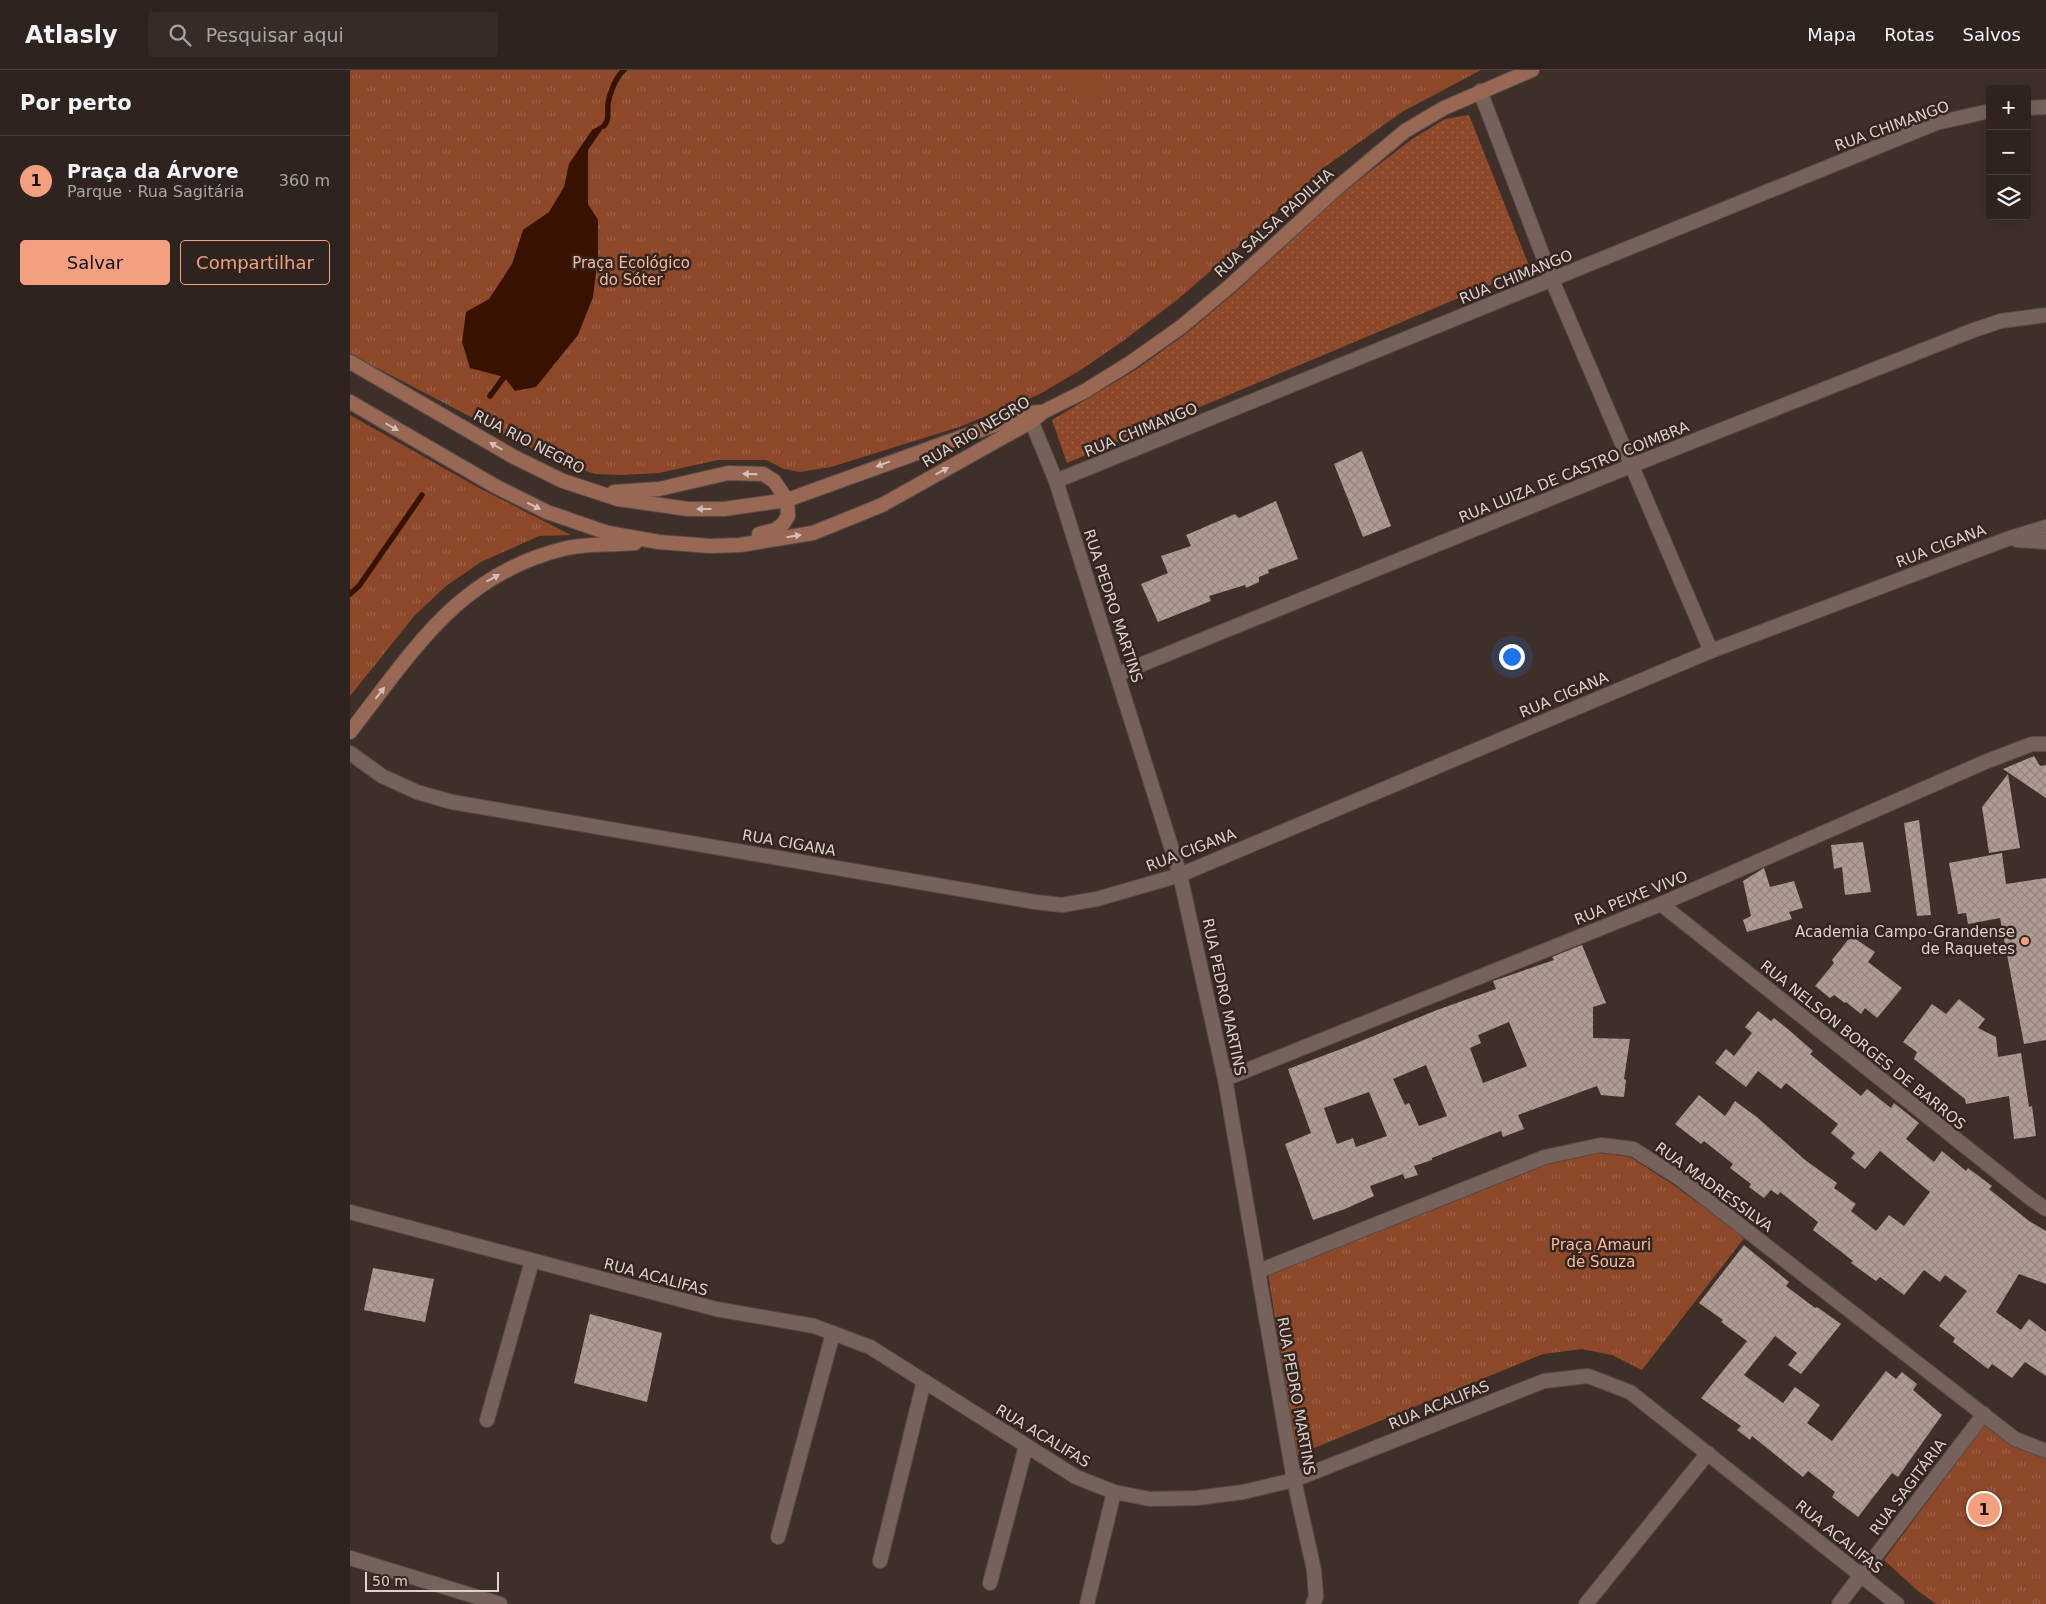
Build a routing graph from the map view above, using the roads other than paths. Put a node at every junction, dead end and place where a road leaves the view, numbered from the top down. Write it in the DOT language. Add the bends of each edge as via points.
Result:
graph roads {
  1 [pos="1532,70"];
  2 [pos="1480,92"];
  3 [pos="2046,107"];
  4 [pos="2031,108"];
  5 [pos="1986,112"];
  6 [pos="1552,280"];
  7 [pos="2046,315"];
  8 [pos="350,362"];
  9 [pos="350,402"];
  10 [pos="1043,412"];
  11 [pos="1030,417"];
  12 [pos="1633,465"];
  13 [pos="1056,481"];
  14 [pos="587,490"];
  15 [pos="787,500"];
  16 [pos="2046,528"];
  17 [pos="2007,539"];
  18 [pos="659,542"];
  19 [pos="2046,542"];
  20 [pos="710,546"];
  21 [pos="1711,650"];
  22 [pos="1118,674"];
  23 [pos="350,732"];
  24 [pos="2046,744"];
  25 [pos="350,753"];
  26 [pos="1180,875"];
  27 [pos="1661,904"];
  28 [pos="1225,1079"];
  29 [pos="2046,1209"];
  30 [pos="350,1212"];
  31 [pos="532,1260"];
  32 [pos="1259,1272"];
  33 [pos="833,1333"];
  34 [pos="924,1382"];
  35 [pos="1984,1414"];
  36 [pos="486,1420"];
  37 [pos="1026,1446"];
  38 [pos="2046,1451"];
  39 [pos="1708,1453"];
  40 [pos="1294,1480"];
  41 [pos="1114,1492"];
  42 [pos="778,1537"];
  43 [pos="350,1558"];
  44 [pos="880,1561"];
  45 [pos="1861,1576"];
  46 [pos="990,1583"];
  47 [pos="500,1604"];
  48 [pos="1088,1604"];
  49 [pos="1313,1604"];
  50 [pos="1586,1604"];
  51 [pos="1839,1604"];
  52 [pos="1897,1604"];
  1 -- 2 [label="main road, RUA SALSA PADILHA"];
  2 -- 6 [label="street"];
  2 -- 10 [label="main road, RUA SALSA PADILHA" via="1405,131 1181,327 1092,387"];
  3 -- 4 [label="street"];
  5 -- 6 [label="street, RUA CHIMANGO" via="1936,123"];
  6 -- 12 [label="street"];
  6 -- 13 [label="street, RUA CHIMANGO"];
  7 -- 12 [label="street, RUA LUIZA DE CASTRO COIMBRA" via="2002,321 1974,330"];
  14 -- 8 [label="main road, RUA RIO NEGRO, one-way" via="514,456"];
  9 -- 18 [label="main road, RUA RIO NEGRO, one-way" via="495,486 547,512 608,533"];
  10 -- 11 [label="main road, RUA RIO NEGRO"];
  11 -- 13 [label="street, RUA PEDRO MARTINS"];
  11 -- 15 [label="main road, RUA RIO NEGRO, one-way"];
  20 -- 11 [label="main road, RUA RIO NEGRO, one-way" via="740,545 812,533 882,505"];
  12 -- 21 [label="street"];
  12 -- 22 [label="street, RUA LUIZA DE CASTRO COIMBRA"];
  13 -- 22 [label="street, RUA PEDRO MARTINS"];
  15 -- 14 [label="main road, RUA RIO NEGRO, one-way" via="724,510 688,509"];
  15 -- 14 [label="main road, one-way" via="774,481 763,474 728,473 659,489"];
  15 -- 20 [label="main road" via="788,516 775,530"];
  16 -- 17 [label="street, RUA CIGANA"];
  17 -- 19 [label="street, RUA CIGANA"];
  17 -- 21 [label="street, RUA CIGANA"];
  18 -- 20 [label="main road, RUA RIO NEGRO"];
  23 -- 18 [label="main road, one-way" via="429,630 457,603 490,579 526,561 568,548"];
  21 -- 26 [label="street, RUA CIGANA"];
  22 -- 26 [label="street, RUA PEDRO MARTINS"];
  24 -- 27 [label="street, RUA PEIXE VIVO" via="2032,744 1985,762"];
  25 -- 26 [label="street, RUA CIGANA" via="382,776 417,792 452,802 1035,902 1062,905 1097,899"];
  26 -- 28 [label="street, RUA PEDRO MARTINS"];
  27 -- 28 [label="street, RUA PEIXE VIVO"];
  27 -- 29 [label="street, RUA NELSON BORGES DE BARROS"];
  28 -- 32 [label="street, RUA PEDRO MARTINS"];
  30 -- 31 [label="street, RUA ACALIFAS"];
  31 -- 33 [label="street, RUA ACALIFAS" via="716,1309 814,1326"];
  31 -- 36 [label="street"];
  32 -- 35 [label="street, RUA MADRESSILVA" via="1545,1157 1601,1144 1633,1149 1679,1178"];
  32 -- 40 [label="street, RUA PEDRO MARTINS"];
  33 -- 34 [label="street, RUA ACALIFAS" via="870,1347"];
  33 -- 42 [label="street"];
  34 -- 37 [label="street, RUA ACALIFAS"];
  34 -- 44 [label="street"];
  35 -- 38 [label="street, RUA MADRESSILVA" via="2015,1439"];
  35 -- 45 [label="street, RUA SAGITÁRIA"];
  37 -- 41 [label="street, RUA ACALIFAS" via="1076,1477"];
  37 -- 46 [label="street"];
  39 -- 40 [label="street, RUA ACALIFAS" via="1630,1392 1588,1376 1544,1381"];
  39 -- 45 [label="street, RUA ACALIFAS"];
  39 -- 50 [label="street"];
  40 -- 41 [label="street, RUA ACALIFAS" via="1197,1498 1150,1499"];
  40 -- 49 [label="street, RUA PEDRO MARTINS" via="1314,1570 1316,1596"];
  41 -- 48 [label="street"];
  43 -- 47 [label="street"];
  45 -- 51 [label="street, RUA SAGITÁRIA"];
  45 -- 52 [label="street, RUA ACALIFAS"];
}
